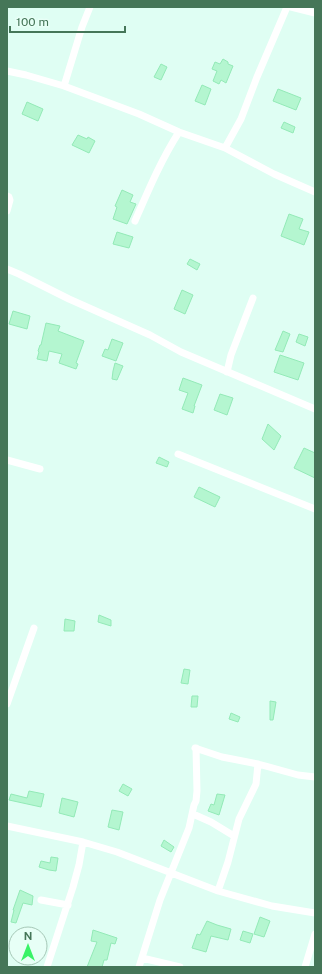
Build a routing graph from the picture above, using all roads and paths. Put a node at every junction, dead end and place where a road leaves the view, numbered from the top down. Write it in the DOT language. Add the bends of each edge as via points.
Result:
graph roads {
  1 [pos="90,7"];
  2 [pos="287,7"];
  3 [pos="291,7"];
  4 [pos="315,14"];
  5 [pos="7,71"];
  6 [pos="64,86"];
  7 [pos="179,132"];
  8 [pos="225,148"];
  9 [pos="315,192"];
  10 [pos="7,196"];
  11 [pos="7,211"];
  12 [pos="135,221"];
  13 [pos="7,269"];
  14 [pos="253,298"];
  15 [pos="227,372"];
  16 [pos="315,409"];
  17 [pos="178,454"];
  18 [pos="7,460"];
  19 [pos="40,469"];
  20 [pos="315,509"];
  21 [pos="34,628"];
  22 [pos="7,704"];
  23 [pos="258,764"];
  24 [pos="315,777"];
  25 [pos="192,814"];
  26 [pos="8,827"];
  27 [pos="234,836"];
  28 [pos="82,842"];
  29 [pos="170,873"];
  30 [pos="218,891"];
  31 [pos="41,900"];
  32 [pos="68,905"];
  33 [pos="315,913"];
  34 [pos="315,934"];
  35 [pos="142,958"];
  36 [pos="47,967"];
  37 [pos="139,967"];
  38 [pos="180,967"];
  39 [pos="305,967"];
  1 -- 6 [label="street"];
  2 -- 8 [label="street" via="241,119"];
  3 -- 4 [label="street"];
  5 -- 6 [label="street"];
  6 -- 7 [label="street"];
  7 -- 8 [label="street"];
  7 -- 12 [label="street" via="168,149"];
  8 -- 9 [label="street"];
  10 -- 11 [label="street" via="10,200"];
  13 -- 15 [label="street"];
  14 -- 15 [label="street"];
  15 -- 16 [label="street"];
  17 -- 20 [label="street"];
  18 -- 19 [label="street"];
  21 -- 22 [label="street"];
  23 -- 24 [label="street"];
  23 -- 25 [label="street" via="222,757 196,748 197,792"];
  23 -- 27 [label="street" via="256,784"];
  25 -- 27 [label="street"];
  25 -- 29 [label="street" via="180,852"];
  26 -- 28 [label="street"];
  27 -- 30 [label="street"];
  28 -- 29 [label="street" via="117,852"];
  28 -- 32 [label="street"];
  29 -- 30 [label="street"];
  29 -- 35 [label="street"];
  30 -- 33 [label="street" via="272,906"];
  31 -- 32 [label="street"];
  32 -- 36 [label="street"];
  34 -- 39 [label="street"];
  35 -- 37 [label="street"];
  35 -- 38 [label="street"];
}
